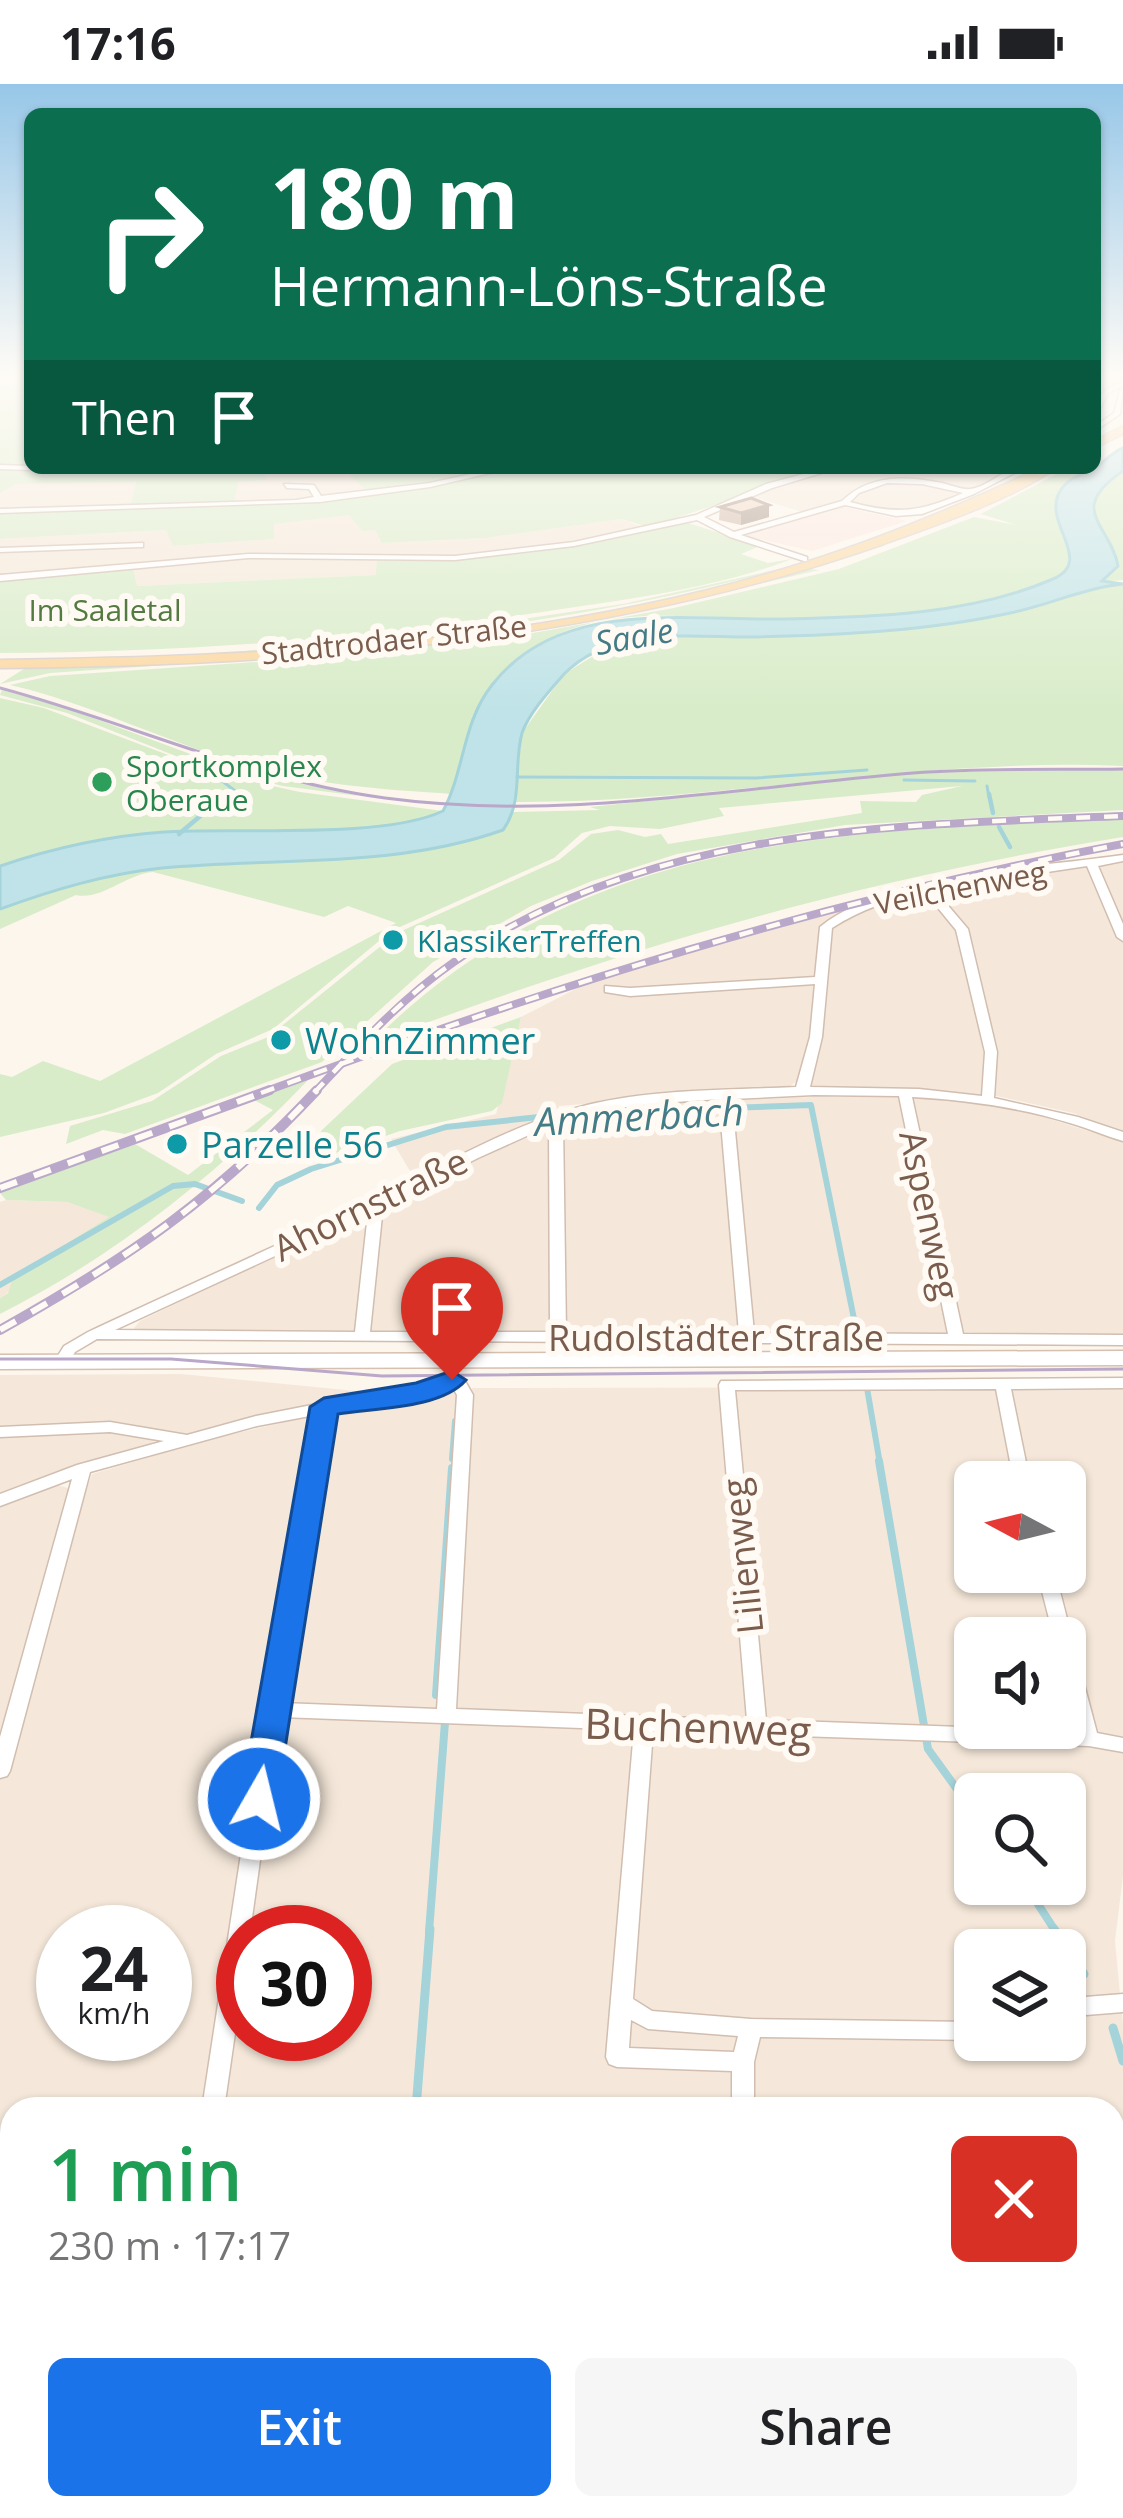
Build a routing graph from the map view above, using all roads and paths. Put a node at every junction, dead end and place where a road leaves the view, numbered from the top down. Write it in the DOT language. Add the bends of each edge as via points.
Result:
graph roads {
  1 [pos="306,488"];
  2 [pos="411,488"];
  3 [pos="765,488"];
  4 [pos="878,488"];
  5 [pos="949,488"];
  6 [pos="980,488"];
  7 [pos="991,488"];
  8 [pos="1010,488"];
  9 [pos="971,492"];
  10 [pos="320,500"];
  11 [pos="845,503"];
  12 [pos="0,511"];
  13 [pos="701,515"];
  14 [pos="733,535"];
  15 [pos="140,545"];
  16 [pos="0,550"];
  17 [pos="809,562"];
  18 [pos="0,578"];
  19 [pos="0,661"];
  20 [pos="1123,861"];
  21 [pos="1091,863"];
  22 [pos="929,890"];
  23 [pos="1123,937"];
  24 [pos="820,980"];
  25 [pos="609,989"];
  26 [pos="802,1091"];
  27 [pos="904,1093"];
  28 [pos="988,1098"];
  29 [pos="725,1102"];
  30 [pos="565,1116"];
  31 [pos="1123,1137"];
  32 [pos="376,1204"];
  33 [pos="93,1335"];
  34 [pos="362,1336"];
  35 [pos="558,1336"];
  36 [pos="747,1336"];
  37 [pos="956,1337"];
  38 [pos="1123,1340"];
  39 [pos="1123,1358"];
  40 [pos="0,1362"];
  41 [pos="62,1362"];
  42 [pos="452,1372"];
  43 [pos="1123,1384"];
  44 [pos="1003,1386"];
  45 [pos="324,1407"];
  46 [pos="0,1432"];
  47 [pos="185,1440"];
  48 [pos="1018,1461"];
  49 [pos="83,1469"];
  50 [pos="0,1500"];
  51 [pos="272,1710"];
  52 [pos="446,1714"];
  53 [pos="644,1726"];
  54 [pos="1086,1727"];
  55 [pos="758,1728"];
  56 [pos="1089,1739"];
  57 [pos="1123,1745"];
  58 [pos="0,1771"];
  59 [pos="622,2003"];
  60 [pos="1123,2003"];
  61 [pos="1086,2006"];
  62 [pos="751,2027"];
  63 [pos="954,2032"];
  64 [pos="743,2062"];
  65 [pos="215,2097"];
  66 [pos="743,2097"];
  1 -- 10 [label="street"];
  2 -- 10 [label="street"];
  3 -- 13 [label="street"];
  4 -- 11 [label="street"];
  5 -- 9 [label="street"];
  6 -- 9 [label="street"];
  7 -- 17 [label="main road, Stadtrodaer Straße"];
  8 -- 17 [label="main road, Stadtrodaer Straße" via="930,526"];
  9 -- 11 [label="street" via="911,517"];
  10 -- 12 [label="street"];
  11 -- 14 [label="street"];
  13 -- 14 [label="street"];
  13 -- 18 [label="street" via="620,537 455,558 281,555"];
  14 -- 17 [label="street"];
  15 -- 16 [label="street"];
  17 -- 19 [label="main road, Stadtrodaer Straße" via="422,632"];
  20 -- 21 [label="street, Veilchenweg"];
  21 -- 22 [label="street, Veilchenweg"];
  21 -- 23 [label="street"];
  22 -- 24 [label="street, Veilchenweg" via="841,913 826,927"];
  22 -- 28 [label="street" via="962,929 991,1052"];
  24 -- 25 [label="street"];
  24 -- 26 [label="street, Veilchenweg"];
  26 -- 27 [label="street, Ahornstraße"];
  26 -- 29 [label="street, Ahornstraße"];
  27 -- 28 [label="street, Ahornstraße"];
  27 -- 37 [label="street, Aspenweg"];
  28 -- 31 [label="street, Ahornstraße"];
  29 -- 30 [label="street, Ahornstraße" via="630,1101"];
  29 -- 36 [label="street"];
  30 -- 32 [label="street, Ahornstraße"];
  30 -- 35 [label="street"];
  32 -- 33 [label="street, Ahornstraße"];
  32 -- 34 [label="street"];
  33 -- 34 [label="street, Rudolstädter Straße"];
  33 -- 41 [label="street, Ahornstraße"];
  34 -- 35 [label="street, Rudolstädter Straße"];
  35 -- 36 [label="street, Rudolstädter Straße"];
  36 -- 37 [label="street, Rudolstädter Straße"];
  37 -- 38 [label="street, Rudolstädter Straße"];
  39 -- 42 [label="main road, Rudolstädter Straße"];
  40 -- 41 [label="main road, Rudolstädter Straße"];
  41 -- 42 [label="main road, Rudolstädter Straße"];
  42 -- 45 [label="street"];
  42 -- 52 [label="street" via="465,1395"];
  43 -- 44 [label="street"];
  44 -- 48 [label="street"];
  44 -- 55 [label="street, Lilienweg" via="728,1385"];
  45 -- 47 [label="street"];
  45 -- 51 [label="street"];
  46 -- 47 [label="street" via="110,1427"];
  47 -- 49 [label="street"];
  49 -- 50 [label="street"];
  49 -- 58 [label="street"];
  51 -- 52 [label="street, Buchenweg"];
  51 -- 65 [label="street"];
  52 -- 53 [label="street, Buchenweg"];
  53 -- 55 [label="street, Buchenweg"];
  53 -- 59 [label="street"];
  54 -- 56 [label="street"];
  55 -- 56 [label="street, Buchenweg"];
  56 -- 57 [label="street, Buchenweg"];
  59 -- 62 [label="street" via="648,2020"];
  59 -- 64 [label="street" via="617,2057"];
  60 -- 61 [label="street"];
  62 -- 63 [label="street"];
  62 -- 64 [label="street"];
  64 -- 66 [label="street"];
}
